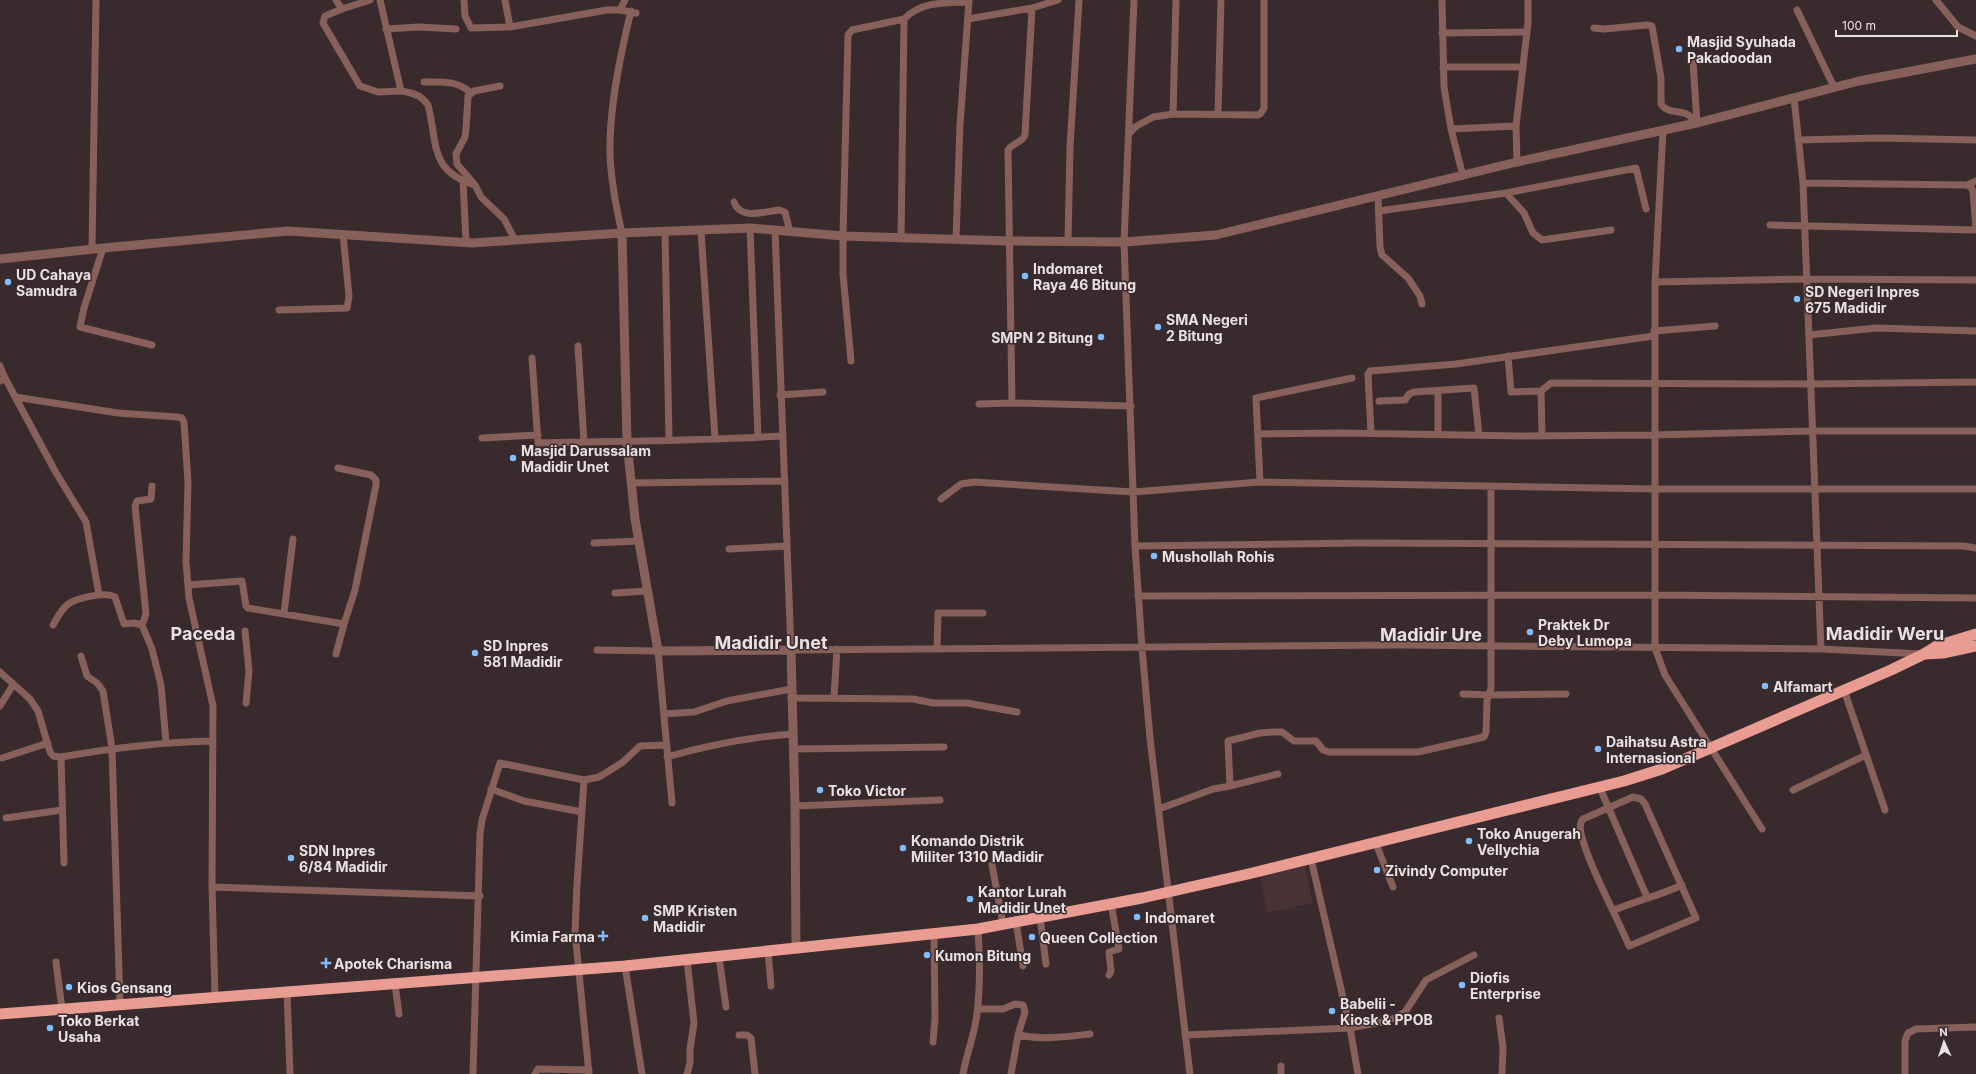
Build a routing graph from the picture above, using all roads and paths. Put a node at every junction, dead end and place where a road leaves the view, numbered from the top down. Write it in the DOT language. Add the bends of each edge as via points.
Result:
graph roads {
  1 [pos="96,0"];
  2 [pos="336,0"];
  3 [pos="370,0"];
  4 [pos="380,0"];
  5 [pos="464,0"];
  6 [pos="505,0"];
  7 [pos="625,0"];
  8 [pos="1058,0"];
  9 [pos="1079,0"];
  10 [pos="1134,0"];
  11 [pos="1176,0"];
  12 [pos="1221,0"];
  13 [pos="1264,0"];
  14 [pos="1442,0"];
  15 [pos="1528,0"];
  16 [pos="1936,0"];
  17 [pos="969,1"];
  18 [pos="1032,8"];
  19 [pos="342,9"];
  20 [pos="620,10"];
  21 [pos="1797,10"];
  22 [pos="904,19"];
  23 [pos="968,19"];
  24 [pos="510,27"];
  25 [pos="1594,28"];
  26 [pos="386,29"];
  27 [pos="456,29"];
  28 [pos="1527,32"];
  29 [pos="1442,33"];
  30 [pos="1976,36"];
  31 [pos="1976,59"];
  32 [pos="1693,62"];
  33 [pos="1523,67"];
  34 [pos="1443,68"];
  35 [pos="424,82"];
  36 [pos="500,86"];
  37 [pos="1834,87"];
  38 [pos="401,91"];
  39 [pos="471,93"];
  40 [pos="1794,98"];
  41 [pos="1172,114"];
  42 [pos="1218,115"];
  43 [pos="1696,123"];
  44 [pos="1516,126"];
  45 [pos="1451,129"];
  46 [pos="1663,130"];
  47 [pos="1129,134"];
  48 [pos="1798,140"];
  49 [pos="1976,140"];
  50 [pos="1517,162"];
  51 [pos="1463,176"];
  52 [pos="463,181"];
  53 [pos="1976,181"];
  54 [pos="1803,183"];
  55 [pos="475,185"];
  56 [pos="1967,185"];
  57 [pos="1506,193"];
  58 [pos="1378,196"];
  59 [pos="734,202"];
  60 [pos="1646,208"];
  61 [pos="1380,211"];
  62 [pos="1770,225"];
  63 [pos="1805,226"];
  64 [pos="750,228"];
  65 [pos="1976,229"];
  66 [pos="701,230"];
  67 [pos="775,230"];
  68 [pos="1611,230"];
  69 [pos="665,232"];
  70 [pos="790,232"];
  71 [pos="622,233"];
  72 [pos="343,234"];
  73 [pos="842,236"];
  74 [pos="901,239"];
  75 [pos="956,239"];
  76 [pos="515,240"];
  77 [pos="466,242"];
  78 [pos="1010,242"];
  79 [pos="1068,242"];
  80 [pos="1124,242"];
  81 [pos="103,248"];
  82 [pos="92,249"];
  83 [pos="0,260"];
  84 [pos="1806,279"];
  85 [pos="1976,280"];
  86 [pos="1655,282"];
  87 [pos="1422,304"];
  88 [pos="279,310"];
  89 [pos="1714,326"];
  90 [pos="1976,331"];
  91 [pos="1654,333"];
  92 [pos="1809,335"];
  93 [pos="152,345"];
  94 [pos="578,346"];
  95 [pos="1508,356"];
  96 [pos="532,358"];
  97 [pos="851,361"];
  98 [pos="0,366"];
  99 [pos="1352,378"];
  100 [pos="3,380"];
  101 [pos="1976,382"];
  102 [pos="1655,383"];
  103 [pos="1811,384"];
  104 [pos="1438,391"];
  105 [pos="1541,391"];
  106 [pos="823,392"];
  107 [pos="780,395"];
  108 [pos="15,398"];
  109 [pos="1380,401"];
  110 [pos="1012,403"];
  111 [pos="979,404"];
  112 [pos="1131,406"];
  113 [pos="1812,431"];
  114 [pos="1976,431"];
  115 [pos="1371,433"];
  116 [pos="1258,434"];
  117 [pos="1438,434"];
  118 [pos="538,435"];
  119 [pos="1479,435"];
  120 [pos="1654,435"];
  121 [pos="782,436"];
  122 [pos="1542,436"];
  123 [pos="758,437"];
  124 [pos="482,438"];
  125 [pos="715,438"];
  126 [pos="669,439"];
  127 [pos="584,442"];
  128 [pos="627,442"];
  129 [pos="338,468"];
  130 [pos="784,481"];
  131 [pos="631,482"];
  132 [pos="1260,482"];
  133 [pos="152,486"];
  134 [pos="1491,486"];
  135 [pos="1815,488"];
  136 [pos="1656,489"];
  137 [pos="1976,489"];
  138 [pos="1133,492"];
  139 [pos="941,499"];
  140 [pos="293,539"];
  141 [pos="639,541"];
  142 [pos="594,543"];
  143 [pos="1491,545"];
  144 [pos="1654,545"];
  145 [pos="787,546"];
  146 [pos="1135,546"];
  147 [pos="1817,546"];
  148 [pos="1976,548"];
  149 [pos="729,549"];
  150 [pos="188,585"];
  151 [pos="647,591"];
  152 [pos="615,593"];
  153 [pos="99,595"];
  154 [pos="1491,595"];
  155 [pos="1654,595"];
  156 [pos="1138,596"];
  157 [pos="1820,596"];
  158 [pos="1976,598"];
  159 [pos="284,613"];
  160 [pos="983,613"];
  161 [pos="344,624"];
  162 [pos="52,625"];
  163 [pos="142,625"];
  164 [pos="245,632"];
  165 [pos="1976,634"];
  166 [pos="1491,646"];
  167 [pos="1976,646"];
  168 [pos="1142,648"];
  169 [pos="1655,648"];
  170 [pos="837,649"];
  171 [pos="937,649"];
  172 [pos="1822,649"];
  173 [pos="597,650"];
  174 [pos="791,650"];
  175 [pos="658,651"];
  176 [pos="336,654"];
  177 [pos="1924,654"];
  178 [pos="81,656"];
  179 [pos="0,672"];
  180 [pos="13,685"];
  181 [pos="1844,690"];
  182 [pos="791,693"];
  183 [pos="1463,694"];
  184 [pos="1566,694"];
  185 [pos="1490,695"];
  186 [pos="834,697"];
  187 [pos="246,703"];
  188 [pos="0,706"];
  189 [pos="1017,712"];
  190 [pos="664,714"];
  191 [pos="793,734"];
  192 [pos="213,741"];
  193 [pos="166,742"];
  194 [pos="48,743"];
  195 [pos="666,745"];
  196 [pos="944,747"];
  197 [pos="112,748"];
  198 [pos="794,749"];
  199 [pos="1712,749"];
  200 [pos="1866,755"];
  201 [pos="61,757"];
  202 [pos="667,757"];
  203 [pos="2,758"];
  204 [pos="1278,774"];
  205 [pos="584,780"];
  206 [pos="1230,786"];
  207 [pos="1600,788"];
  208 [pos="492,789"];
  209 [pos="1793,790"];
  210 [pos="940,800"];
  211 [pos="672,804"];
  212 [pos="796,806"];
  213 [pos="1608,808"];
  214 [pos="1159,809"];
  215 [pos="62,810"];
  216 [pos="1885,810"];
  217 [pos="582,812"];
  218 [pos="6,818"];
  219 [pos="1762,829"];
  220 [pos="1375,841"];
  221 [pos="1311,859"];
  222 [pos="64,863"];
  223 [pos="992,864"];
  224 [pos="1682,885"];
  225 [pos="212,887"];
  226 [pos="1393,887"];
  227 [pos="1169,891"];
  228 [pos="480,896"];
  229 [pos="1647,897"];
  230 [pos="1112,903"];
  231 [pos="1613,909"];
  232 [pos="1040,917"];
  233 [pos="1016,922"];
  234 [pos="1003,924"];
  235 [pos="978,929"];
  236 [pos="934,934"];
  237 [pos="796,949"];
  238 [pos="768,951"];
  239 [pos="1474,955"];
  240 [pos="719,956"];
  241 [pos="688,960"];
  242 [pos="56,962"];
  243 [pos="1046,964"];
  244 [pos="625,966"];
  245 [pos="1023,966"];
  246 [pos="578,970"];
  247 [pos="1109,975"];
  248 [pos="476,977"];
  249 [pos="395,984"];
  250 [pos="771,986"];
  251 [pos="287,991"];
  252 [pos="215,997"];
  253 [pos="120,1004"];
  254 [pos="726,1007"];
  255 [pos="62,1009"];
  256 [pos="978,1010"];
  257 [pos="0,1014"];
  258 [pos="399,1014"];
  259 [pos="1499,1018"];
  260 [pos="1976,1027"];
  261 [pos="1350,1028"];
  262 [pos="1090,1034"];
  263 [pos="739,1035"];
  264 [pos="1018,1035"];
  265 [pos="1185,1035"];
  266 [pos="933,1042"];
  267 [pos="589,1072"];
  268 [pos="290,1074"];
  269 [pos="469,1074"];
  270 [pos="474,1074"];
  271 [pos="535,1074"];
  272 [pos="642,1074"];
  273 [pos="687,1074"];
  274 [pos="755,1074"];
  275 [pos="963,1074"];
  276 [pos="1011,1074"];
  277 [pos="1190,1074"];
  278 [pos="1358,1074"];
  279 [pos="1502,1074"];
  280 [pos="1905,1074"];
  1 -- 82 [label="street"];
  2 -- 19 [label="street"];
  3 -- 19 [label="street"];
  4 -- 26 [label="street"];
  5 -- 24 [label="street" via="465,16 471,28"];
  6 -- 24 [label="street"];
  7 -- 20 [label="street"];
  8 -- 18 [label="street"];
  9 -- 79 [label="street" via="1070,147"];
  10 -- 47 [label="street"];
  11 -- 41 [label="street"];
  12 -- 42 [label="street"];
  13 -- 42 [label="street" via="1264,108 1258,115"];
  14 -- 29 [label="street"];
  15 -- 28 [label="street"];
  16 -- 30 [label="street" via="1958,27"];
  17 -- 22 [label="street" via="930,4 910,13"];
  17 -- 23 [label="street"];
  18 -- 23 [label="street"];
  18 -- 78 [label="street" via="1025,135 1008,150"];
  19 -- 38 [label="street" via="326,16 323,23 360,86 378,92"];
  20 -- 24 [label="street" via="591,12"];
  20 -- 71 [label="street" via="634,12 622,47 610,153 614,197"];
  21 -- 37 [label="street"];
  22 -- 73 [label="street" via="852,30 848,35"];
  22 -- 74 [label="street"];
  23 -- 75 [label="street" via="960,125"];
  25 -- 43 [label="street" via="1652,26 1662,78 1661,104 1665,109 1686,113"];
  26 -- 27 [label="street"];
  26 -- 38 [label="street"];
  28 -- 29 [label="street"];
  28 -- 33 [label="street"];
  29 -- 34 [label="street"];
  31 -- 37 [label="street"];
  32 -- 43 [label="street"];
  33 -- 34 [label="street"];
  33 -- 44 [label="street"];
  34 -- 45 [label="street"];
  35 -- 39 [label="street" via="463,85"];
  36 -- 39 [label="street"];
  37 -- 40 [label="street"];
  38 -- 52 [label="street" via="413,93 428,105 440,160 446,170"];
  39 -- 55 [label="street" via="468,96 465,137 455,159"];
  40 -- 43 [label="street"];
  40 -- 48 [label="street"];
  41 -- 42 [label="street"];
  41 -- 47 [label="street" via="1148,119"];
  43 -- 46 [label="street"];
  44 -- 45 [label="street"];
  44 -- 50 [label="street"];
  45 -- 51 [label="street"];
  46 -- 50 [label="street"];
  46 -- 86 [label="street"];
  47 -- 80 [label="street"];
  48 -- 49 [label="street"];
  48 -- 54 [label="street"];
  50 -- 51 [label="street"];
  51 -- 58 [label="street"];
  52 -- 55 [label="street"];
  52 -- 77 [label="street"];
  53 -- 56 [label="street"];
  54 -- 56 [label="street"];
  54 -- 63 [label="street"];
  55 -- 76 [label="street" via="481,196 504,219"];
  56 -- 65 [label="street" via="1973,192"];
  57 -- 60 [label="street" via="1636,168"];
  57 -- 61 [label="street"];
  57 -- 68 [label="street" via="1524,213 1533,233 1542,240"];
  58 -- 61 [label="street"];
  58 -- 80 [label="street" via="1216,236"];
  59 -- 70 [label="street" via="741,212 785,212"];
  61 -- 87 [label="street" via="1382,255 1408,278 1420,296"];
  62 -- 63 [label="street"];
  63 -- 65 [label="street"];
  63 -- 84 [label="street"];
  64 -- 66 [label="street"];
  64 -- 67 [label="street"];
  64 -- 123 [label="street"];
  66 -- 69 [label="street"];
  66 -- 125 [label="street"];
  67 -- 70 [label="street"];
  67 -- 107 [label="street"];
  69 -- 71 [label="street"];
  69 -- 126 [label="street"];
  70 -- 73 [label="street"];
  71 -- 76 [label="street"];
  71 -- 128 [label="street"];
  72 -- 77 [label="street"];
  72 -- 81 [label="street" via="288,232"];
  72 -- 88 [label="street" via="349,296 347,308"];
  73 -- 74 [label="street"];
  73 -- 97 [label="street"];
  74 -- 75 [label="street"];
  75 -- 78 [label="street"];
  76 -- 77 [label="street"];
  78 -- 79 [label="street"];
  78 -- 110 [label="street"];
  79 -- 80 [label="street"];
  80 -- 112 [label="street"];
  81 -- 82 [label="street"];
  81 -- 93 [label="street" via="80,327"];
  82 -- 83 [label="street"];
  84 -- 85 [label="street"];
  84 -- 86 [label="street"];
  84 -- 92 [label="street"];
  86 -- 91 [label="street"];
  89 -- 91 [label="street"];
  90 -- 92 [label="street" via="1876,328"];
  91 -- 95 [label="street"];
  91 -- 102 [label="street"];
  92 -- 103 [label="street"];
  94 -- 127 [label="street"];
  95 -- 105 [label="street" via="1511,392"];
  95 -- 115 [label="street" via="1456,364 1370,371 1368,374"];
  96 -- 118 [label="street"];
  98 -- 100 [label="street"];
  99 -- 116 [label="street" via="1256,398"];
  100 -- 108 [label="street"];
  101 -- 103 [label="street"];
  102 -- 103 [label="street"];
  102 -- 105 [label="street" via="1551,383"];
  102 -- 120 [label="street"];
  103 -- 113 [label="street"];
  104 -- 109 [label="street" via="1414,392 1405,400"];
  104 -- 117 [label="street"];
  104 -- 119 [label="street" via="1474,388"];
  105 -- 122 [label="street"];
  106 -- 107 [label="street"];
  107 -- 121 [label="street"];
  108 -- 150 [label="street" via="118,413 182,418 188,482"];
  108 -- 153 [label="street" via="86,522"];
  110 -- 111 [label="street"];
  110 -- 112 [label="street"];
  112 -- 138 [label="street"];
  113 -- 114 [label="street"];
  113 -- 120 [label="street"];
  113 -- 135 [label="street"];
  115 -- 116 [label="street"];
  115 -- 117 [label="street"];
  116 -- 132 [label="street"];
  117 -- 119 [label="street"];
  118 -- 124 [label="street"];
  118 -- 127 [label="street" via="538,443"];
  119 -- 122 [label="street"];
  120 -- 122 [label="street"];
  120 -- 136 [label="street"];
  121 -- 123 [label="street"];
  121 -- 130 [label="street"];
  123 -- 125 [label="street"];
  125 -- 126 [label="street"];
  126 -- 128 [label="street"];
  127 -- 128 [label="street"];
  128 -- 131 [label="street"];
  129 -- 161 [label="street" via="371,475 376,480 355,590"];
  130 -- 131 [label="street"];
  130 -- 145 [label="street"];
  131 -- 141 [label="street"];
  132 -- 134 [label="street"];
  132 -- 138 [label="street"];
  133 -- 163 [label="street" via="151,499 138,500 135,506 146,614"];
  134 -- 136 [label="street"];
  134 -- 143 [label="street"];
  135 -- 136 [label="street"];
  135 -- 137 [label="street"];
  135 -- 147 [label="street"];
  136 -- 144 [label="street"];
  138 -- 139 [label="street" via="974,482 962,484"];
  138 -- 146 [label="street"];
  140 -- 159 [label="street"];
  141 -- 142 [label="street"];
  141 -- 151 [label="street"];
  143 -- 144 [label="street"];
  143 -- 146 [label="street" via="1359,543"];
  143 -- 154 [label="street"];
  144 -- 147 [label="street"];
  144 -- 155 [label="street"];
  145 -- 149 [label="street"];
  145 -- 174 [label="street"];
  146 -- 156 [label="street"];
  147 -- 148 [label="street"];
  147 -- 157 [label="street"];
  150 -- 159 [label="street" via="242,581 247,607"];
  150 -- 192 [label="street" via="193,623 211,696"];
  151 -- 152 [label="street"];
  151 -- 175 [label="street"];
  153 -- 162 [label="street" via="73,601"];
  153 -- 163 [label="street" via="115,597 124,624"];
  154 -- 155 [label="street"];
  154 -- 156 [label="street"];
  154 -- 166 [label="street"];
  155 -- 157 [label="street"];
  155 -- 169 [label="street"];
  156 -- 168 [label="street"];
  157 -- 158 [label="street"];
  157 -- 172 [label="street"];
  159 -- 161 [label="street"];
  160 -- 171 [label="street" via="938,613"];
  161 -- 176 [label="street"];
  163 -- 193 [label="street" via="152,649 161,685"];
  164 -- 187 [label="street" via="249,671"];
  165 -- 177 [label="highway" via="1937,646"];
  166 -- 168 [label="street"];
  166 -- 169 [label="street"];
  166 -- 185 [label="street"];
  167 -- 177 [label="highway"];
  168 -- 171 [label="street"];
  168 -- 214 [label="street"];
  169 -- 172 [label="street"];
  169 -- 199 [label="street" via="1665,674"];
  170 -- 171 [label="street"];
  170 -- 174 [label="street"];
  170 -- 186 [label="street"];
  172 -- 177 [label="street"];
  173 -- 175 [label="street"];
  174 -- 175 [label="street"];
  174 -- 182 [label="street"];
  175 -- 190 [label="street"];
  177 -- 181 [label="highway"];
  178 -- 197 [label="street" via="87,676 103,690"];
  179 -- 180 [label="street"];
  180 -- 188 [label="street"];
  180 -- 194 [label="street" via="30,699 38,711"];
  181 -- 199 [label="highway"];
  181 -- 200 [label="street"];
  182 -- 186 [label="street"];
  182 -- 190 [label="street" via="727,701 694,712"];
  182 -- 191 [label="street"];
  183 -- 185 [label="street"];
  184 -- 185 [label="street"];
  185 -- 206 [label="street" via="1484,737 1418,752 1325,752 1316,741 1294,740 1282,732 1260,733 1228,741"];
  186 -- 189 [label="street" via="967,703"];
  190 -- 195 [label="street"];
  191 -- 198 [label="street"];
  191 -- 202 [label="street" via="761,736 722,743"];
  192 -- 193 [label="street"];
  192 -- 225 [label="street"];
  193 -- 197 [label="street"];
  194 -- 201 [label="street" via="50,752"];
  194 -- 203 [label="street"];
  195 -- 202 [label="street"];
  195 -- 205 [label="street" via="640,746 623,762 599,777"];
  196 -- 198 [label="street"];
  197 -- 201 [label="street"];
  197 -- 253 [label="street"];
  198 -- 212 [label="street"];
  199 -- 207 [label="highway" via="1662,769"];
  199 -- 219 [label="street"];
  200 -- 209 [label="street"];
  200 -- 216 [label="street"];
  201 -- 215 [label="street"];
  202 -- 211 [label="street"];
  204 -- 206 [label="street"];
  205 -- 208 [label="street" via="500,762"];
  205 -- 217 [label="street"];
  206 -- 214 [label="street" via="1213,789"];
  207 -- 213 [label="street"];
  207 -- 220 [label="highway"];
  208 -- 217 [label="street" via="524,800"];
  208 -- 228 [label="street" via="480,834"];
  210 -- 212 [label="street"];
  212 -- 237 [label="street"];
  213 -- 224 [label="street" via="1634,797 1641,799"];
  213 -- 229 [label="street"];
  213 -- 231 [label="street" via="1583,819 1580,826"];
  214 -- 227 [label="street"];
  215 -- 218 [label="street"];
  215 -- 222 [label="street"];
  217 -- 246 [label="street" via="575,932"];
  220 -- 221 [label="highway"];
  220 -- 226 [label="street"];
  221 -- 227 [label="highway"];
  221 -- 261 [label="street"];
  223 -- 234 [label="street"];
  224 -- 229 [label="street"];
  224 -- 231 [label="street" via="1696,918 1629,946"];
  225 -- 228 [label="street"];
  225 -- 252 [label="street"];
  227 -- 230 [label="highway"];
  227 -- 265 [label="street"];
  228 -- 248 [label="street"];
  229 -- 231 [label="street"];
  230 -- 232 [label="highway"];
  230 -- 247 [label="street" via="1119,949 1109,952"];
  232 -- 233 [label="highway"];
  232 -- 243 [label="street"];
  233 -- 234 [label="highway"];
  233 -- 245 [label="street"];
  234 -- 235 [label="highway"];
  235 -- 236 [label="highway"];
  235 -- 256 [label="street"];
  236 -- 237 [label="highway"];
  236 -- 266 [label="street"];
  237 -- 238 [label="highway"];
  238 -- 240 [label="highway"];
  238 -- 250 [label="street"];
  239 -- 261 [label="street" via="1426,980 1405,1012 1395,1018"];
  240 -- 241 [label="highway"];
  240 -- 254 [label="street"];
  241 -- 244 [label="highway"];
  241 -- 273 [label="street" via="694,1023"];
  242 -- 255 [label="street"];
  244 -- 246 [label="highway"];
  244 -- 272 [label="street"];
  246 -- 248 [label="highway"];
  246 -- 267 [label="street"];
  248 -- 249 [label="highway"];
  248 -- 270 [label="street"];
  249 -- 251 [label="highway"];
  249 -- 258 [label="street"];
  251 -- 252 [label="highway"];
  251 -- 268 [label="street"];
  252 -- 253 [label="highway"];
  253 -- 255 [label="highway"];
  255 -- 257 [label="highway"];
  256 -- 264 [label="street" via="1003,1010 1015,1004 1023,1005 1025,1012"];
  256 -- 275 [label="street"];
  259 -- 279 [label="street" via="1503,1048"];
  260 -- 280 [label="street" via="1916,1029 1908,1033 1905,1041"];
  261 -- 265 [label="street"];
  261 -- 278 [label="street"];
  262 -- 264 [label="street" via="1043,1039"];
  263 -- 274 [label="street" via="751,1038"];
  264 -- 276 [label="street"];
  265 -- 277 [label="street"];
  267 -- 271 [label="street" via="538,1069"];
  269 -- 270 [label="street"];
}
